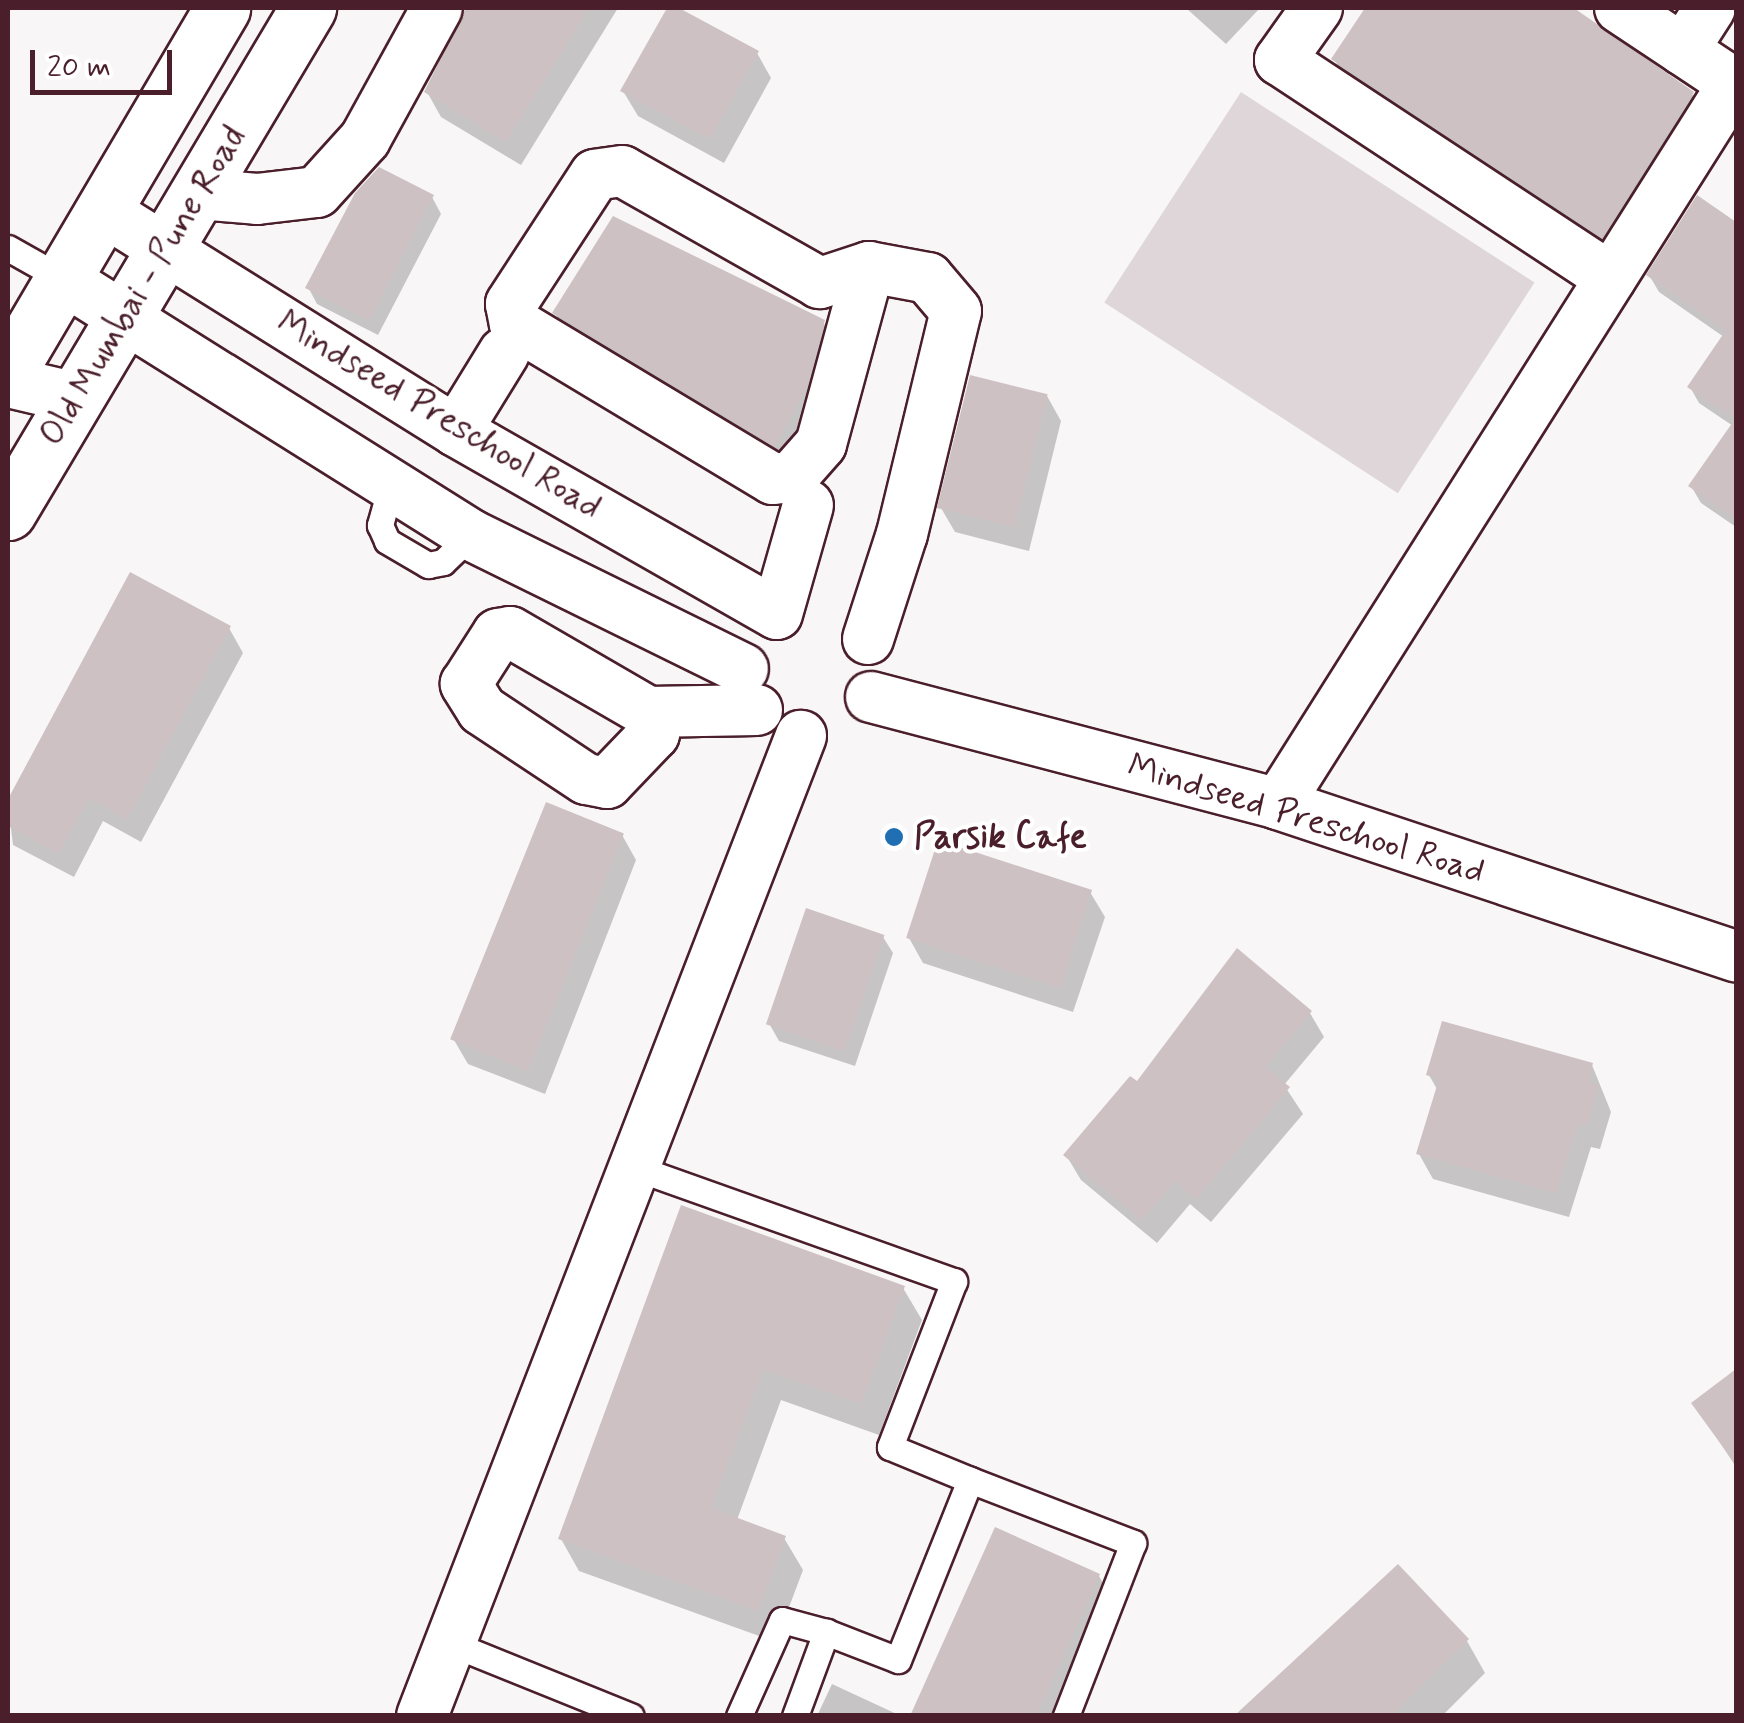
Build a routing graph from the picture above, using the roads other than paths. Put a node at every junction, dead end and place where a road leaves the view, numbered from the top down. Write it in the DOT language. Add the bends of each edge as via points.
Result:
graph roads {
  1 [pos="222,8"];
  2 [pos="308,8"];
  3 [pos="437,8"];
  4 [pos="1317,8"];
  5 [pos="1620,8"];
  6 [pos="1710,8"];
  7 [pos="1683,50"];
  8 [pos="1735,84"];
  9 [pos="199,194"];
  10 [pos="104,211"];
  11 [pos="8,248"];
  12 [pos="166,250"];
  13 [pos="869,266"];
  14 [pos="63,278"];
  15 [pos="1611,278"];
  16 [pos="126,318"];
  17 [pos="492,347"];
  18 [pos="8,372"];
  19 [pos="8,382"];
  20 [pos="77,398"];
  21 [pos="445,423"];
  22 [pos="808,505"];
  23 [pos="8,512"];
  24 [pos="777,614"];
  25 [pos="868,639"];
  26 [pos="750,689"];
  27 [pos="871,697"];
  28 [pos="648,712"];
  29 [pos="801,736"];
  30 [pos="1278,804"];
  31 [pos="1736,956"];
  32 [pos="633,1167"];
  33 [pos="970,1480"];
  34 [pos="826,1632"];
  35 [pos="450,1643"];
  36 [pos="422,1716"];
  37 [pos="631,1716"];
  38 [pos="739,1716"];
  39 [pos="795,1716"];
  40 [pos="1066,1716"];
  1 -- 10 [label="main road, Old Mumbai - Pune Road"];
  2 -- 9 [label="main road, Old Mumbai - Pune Road"];
  3 -- 9 [label="street" via="365,139 317,192 257,199"];
  4 -- 15 [label="street" via="1280,60"];
  5 -- 7 [label="street"];
  6 -- 7 [label="street"];
  7 -- 8 [label="street"];
  8 -- 15 [label="street"];
  9 -- 12 [label="main road, Old Mumbai - Pune Road"];
  10 -- 12 [label="street, Mindseed Preschool Road"];
  10 -- 14 [label="main road, Old Mumbai - Pune Road"];
  11 -- 14 [label="lane"];
  12 -- 16 [label="main road, Old Mumbai - Pune Road"];
  12 -- 21 [label="street, Mindseed Preschool Road"];
  13 -- 13 [label="street" via="820,283 622,172 595,175 511,304 515,324 773,479 792,477 820,444"];
  13 -- 25 [label="street" via="928,278 956,311 902,534"];
  14 -- 16 [label="street"];
  14 -- 18 [label="main road, Old Mumbai - Pune Road"];
  15 -- 30 [label="street"];
  16 -- 20 [label="main road, Old Mumbai - Pune Road"];
  16 -- 26 [label="street" via="471,535"];
  17 -- 21 [label="street"];
  19 -- 20 [label="street"];
  20 -- 23 [label="main road, Old Mumbai - Pune Road"];
  21 -- 24 [label="street, Mindseed Preschool Road"];
  22 -- 24 [label="street"];
  24 -- 25 [label="street" via="796,605 826,605 855,620"];
  24 -- 26 [label="street" via="750,642"];
  25 -- 27 [label="street" via="878,677"];
  26 -- 28 [label="street"];
  26 -- 29 [label="street" via="764,720"];
  27 -- 29 [label="street" via="845,729"];
  27 -- 30 [label="street, Mindseed Preschool Road"];
  29 -- 32 [label="street"];
  30 -- 31 [label="street, Mindseed Preschool Road"];
  32 -- 33 [label="lane" via="954,1280 890,1448"];
  32 -- 35 [label="street"];
  33 -- 34 [label="lane" via="898,1660"];
  33 -- 40 [label="lane" via="1133,1543"];
  34 -- 38 [label="lane" via="782,1620"];
  34 -- 39 [label="lane"];
  35 -- 36 [label="street"];
  35 -- 37 [label="lane"];
}
